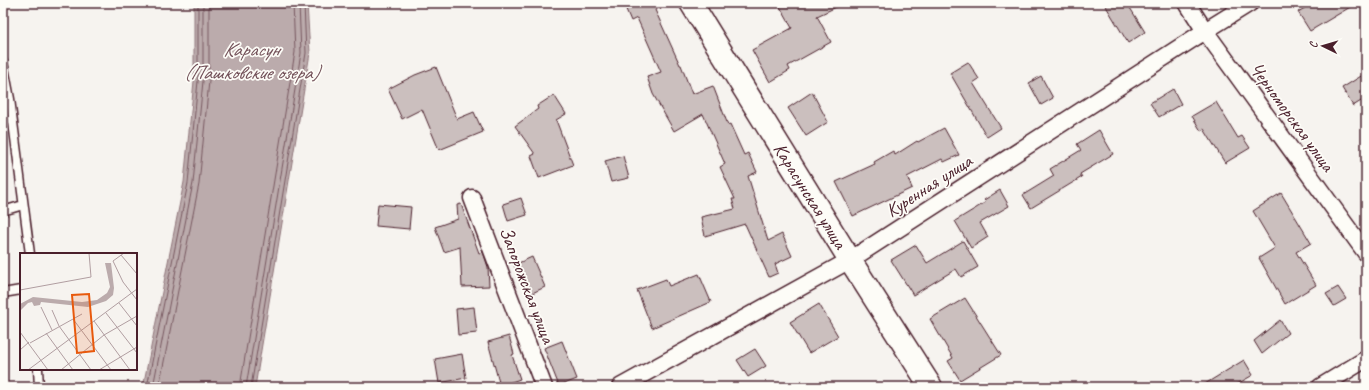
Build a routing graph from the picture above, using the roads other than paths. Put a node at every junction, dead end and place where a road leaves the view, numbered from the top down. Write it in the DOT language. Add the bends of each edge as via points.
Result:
graph roads {
  1 [pos="692,3"];
  2 [pos="1187,3"];
  3 [pos="1250,3"];
  4 [pos="1204,31"];
  5 [pos="3,62"];
  6 [pos="7,100"];
  7 [pos="472,198"];
  8 [pos="23,205"];
  9 [pos="3,211"];
  10 [pos="30,253"];
  11 [pos="1366,253"];
  12 [pos="850,260"];
  13 [pos="20,290"];
  14 [pos="3,293"];
  15 [pos="1366,359"];
  16 [pos="38,370"];
  17 [pos="39,387"];
  18 [pos="544,387"];
  19 [pos="620,387"];
  20 [pos="931,387"];
  21 [pos="1320,387"];
  1 -- 12 [label="street, Карасунская улица"];
  2 -- 4 [label="street, Черноморская улица"];
  3 -- 4 [label="street, Куренная улица"];
  4 -- 11 [label="street, Черноморская улица"];
  4 -- 12 [label="street, Куренная улица"];
  5 -- 6 [label="lane"];
  6 -- 8 [label="lane"];
  7 -- 18 [label="street, Запорожская улица"];
  8 -- 9 [label="lane"];
  8 -- 10 [label="lane"];
  12 -- 19 [label="street, Куренная улица"];
  12 -- 20 [label="street, Карасунская улица"];
  13 -- 14 [label="lane"];
  15 -- 21 [label="street"];
  16 -- 17 [label="lane"];
}
